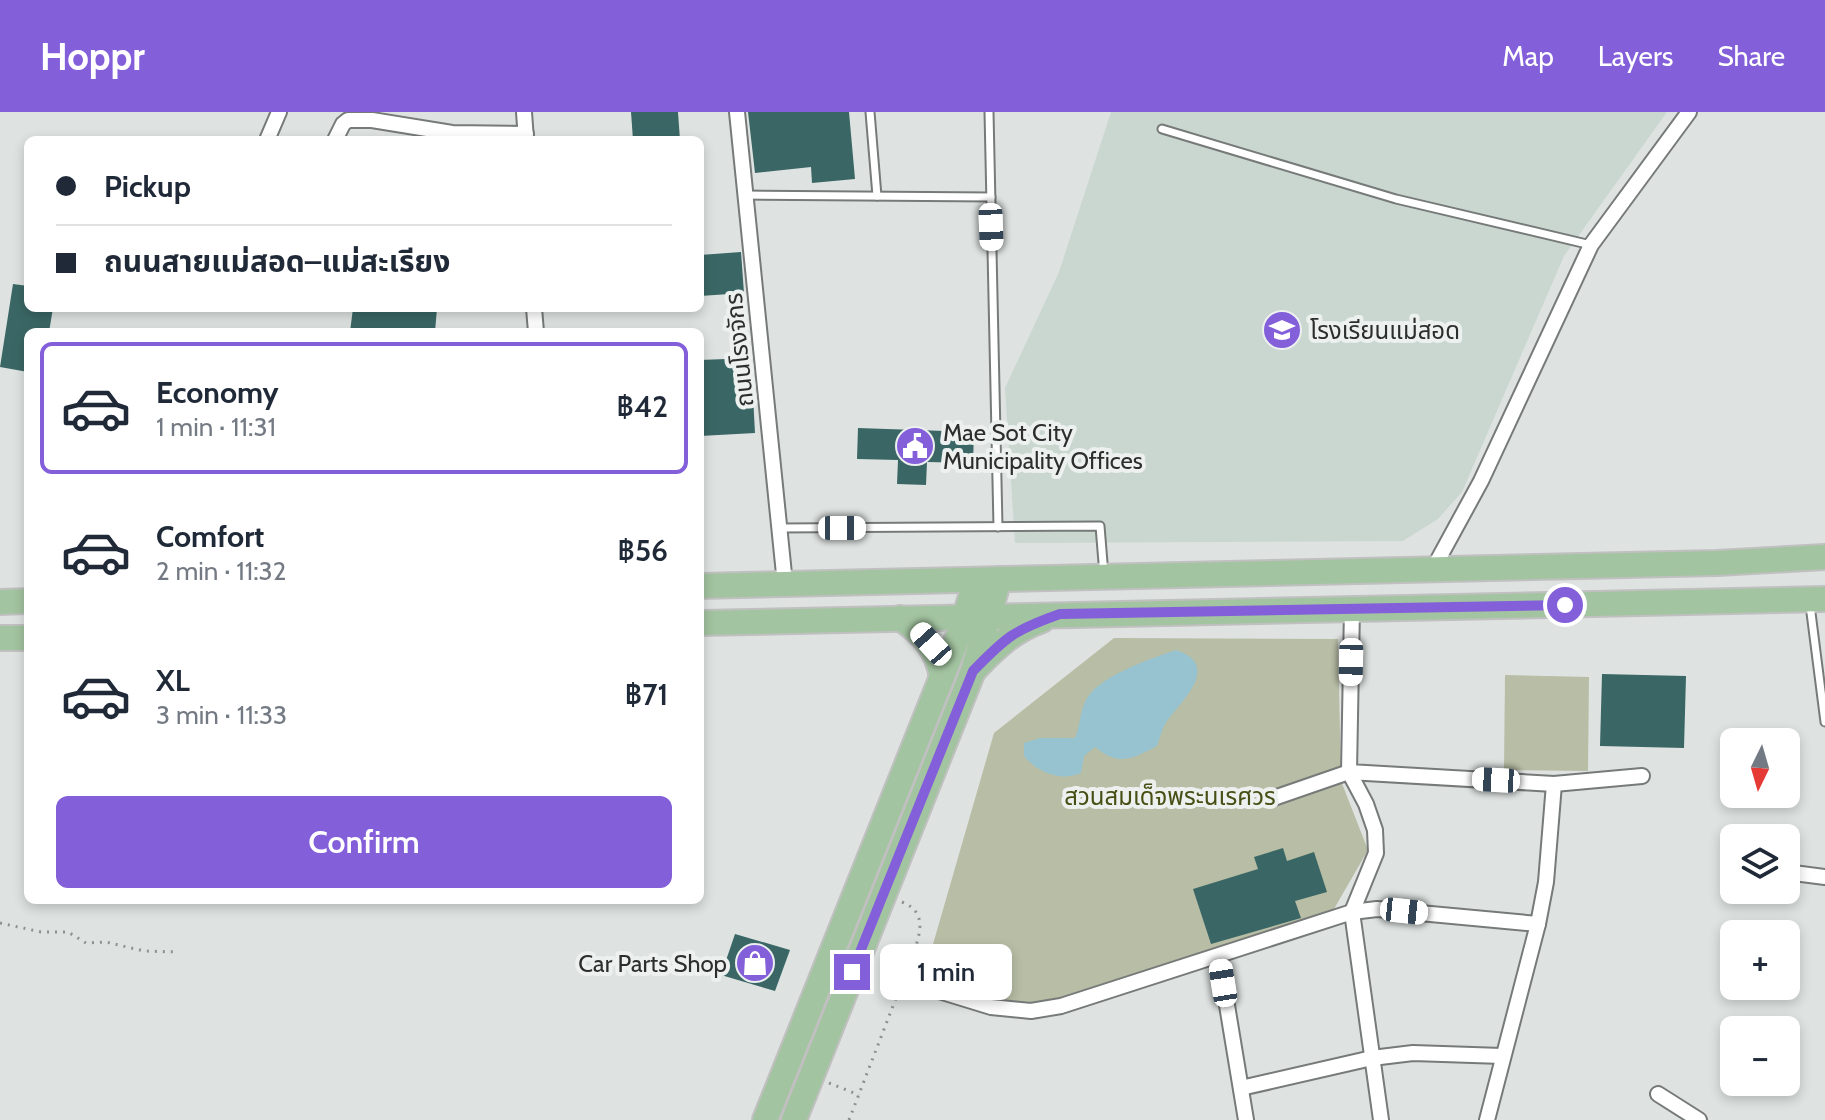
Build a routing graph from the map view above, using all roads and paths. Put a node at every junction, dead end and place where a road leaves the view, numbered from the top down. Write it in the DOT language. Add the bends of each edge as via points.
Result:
graph roads {
  1 [pos="279,112"];
  2 [pos="524,112"];
  3 [pos="737,112"];
  4 [pos="870,112"];
  5 [pos="989,112"];
  6 [pos="1689,112"];
  7 [pos="1162,129"];
  8 [pos="269,136"];
  9 [pos="337,136"];
  10 [pos="508,136"];
  11 [pos="526,136"];
  12 [pos="745,195"];
  13 [pos="877,196"];
  14 [pos="991,197"];
  15 [pos="1591,245"];
  16 [pos="998,527"];
  17 [pos="780,528"];
  18 [pos="1825,557"];
  19 [pos="1717,563"];
  20 [pos="1433,569"];
  21 [pos="1104,577"];
  22 [pos="987,579"];
  23 [pos="785,584"];
  24 [pos="704,586"];
  25 [pos="1817,599"];
  26 [pos="24,601"];
  27 [pos="0,602"];
  28 [pos="1717,603"];
  29 [pos="1352,608"];
  30 [pos="1060,614"];
  31 [pos="977,616"];
  32 [pos="900,618"];
  33 [pos="704,623"];
  34 [pos="0,638"];
  35 [pos="24,638"];
  36 [pos="973,671"];
  37 [pos="942,677"];
  38 [pos="1825,722"];
  39 [pos="1349,772"];
  40 [pos="1642,776"];
  41 [pos="1554,784"];
  42 [pos="1271,799"];
  43 [pos="1800,874"];
  44 [pos="1825,877"];
  45 [pos="883,895"];
  46 [pos="1352,912"];
  47 [pos="0,923"];
  48 [pos="1538,924"];
  49 [pos="177,952"];
  50 [pos="1219,957"];
  51 [pos="903,980"];
  52 [pos="1502,1056"];
  53 [pos="1372,1058"];
  54 [pos="806,1085"];
  55 [pos="779,1086"];
  56 [pos="1241,1088"];
  57 [pos="1658,1094"];
  58 [pos="859,1095"];
  59 [pos="765,1120"];
  60 [pos="794,1120"];
  61 [pos="849,1120"];
  62 [pos="1246,1120"];
  63 [pos="1381,1120"];
  64 [pos="1487,1120"];
  65 [pos="1699,1120"];
  1 -- 8 [label="street"];
  2 -- 11 [label="street"];
  3 -- 12 [label="street, ถนนโรงจักร"];
  4 -- 13 [label="lane"];
  5 -- 14 [label="lane"];
  6 -- 15 [label="street"];
  7 -- 15 [label="lane" via="1396,199"];
  9 -- 10 [label="street" via="348,120"];
  12 -- 13 [label="lane"];
  12 -- 17 [label="street, ถนนโรงจักร"];
  13 -- 14 [label="lane"];
  14 -- 16 [label="lane"];
  15 -- 20 [label="street" via="1481,481"];
  16 -- 17 [label="lane"];
  16 -- 21 [label="lane" via="1100,526"];
  17 -- 23 [label="street, ถนนโรงจักร"];
  18 -- 19 [label="main road"];
  19 -- 20 [label="main road"];
  19 -- 28 [label="main road"];
  20 -- 21 [label="main road"];
  21 -- 22 [label="main road"];
  22 -- 23 [label="main road"];
  22 -- 31 [label="main road"];
  23 -- 24 [label="main road"];
  25 -- 28 [label="main road"];
  25 -- 38 [label="lane"];
  26 -- 27 [label="main road"];
  28 -- 29 [label="main road"];
  29 -- 30 [label="main road"];
  29 -- 39 [label="street"];
  30 -- 31 [label="main road"];
  30 -- 36 [label="main road" via="1022,627"];
  31 -- 32 [label="main road"];
  31 -- 36 [label="main road"];
  31 -- 37 [label="main road"];
  32 -- 33 [label="main road"];
  32 -- 37 [label="main road" via="931,644"];
  34 -- 35 [label="main road"];
  36 -- 45 [label="main road"];
  37 -- 55 [label="main road"];
  39 -- 41 [label="street"];
  39 -- 42 [label="street"];
  39 -- 46 [label="street" via="1375,830 1376,853"];
  40 -- 41 [label="street"];
  41 -- 48 [label="street"];
  43 -- 44 [label="street"];
  45 -- 51 [label="path" via="910,905 922,926"];
  45 -- 54 [label="main road"];
  46 -- 48 [label="street" via="1377,909"];
  46 -- 50 [label="street"];
  46 -- 53 [label="street"];
  47 -- 49 [label="path" via="68,932 86,943"];
  48 -- 52 [label="street"];
  50 -- 51 [label="street" via="1031,1011 991,1007"];
  50 -- 56 [label="street"];
  51 -- 58 [label="path"];
  52 -- 53 [label="street" via="1413,1053"];
  52 -- 64 [label="street"];
  53 -- 56 [label="street"];
  53 -- 63 [label="street"];
  54 -- 55 [label="main road"];
  54 -- 58 [label="path"];
  54 -- 60 [label="main road"];
  55 -- 59 [label="main road"];
  56 -- 62 [label="street"];
  57 -- 65 [label="street"];
  58 -- 61 [label="path"];
}
